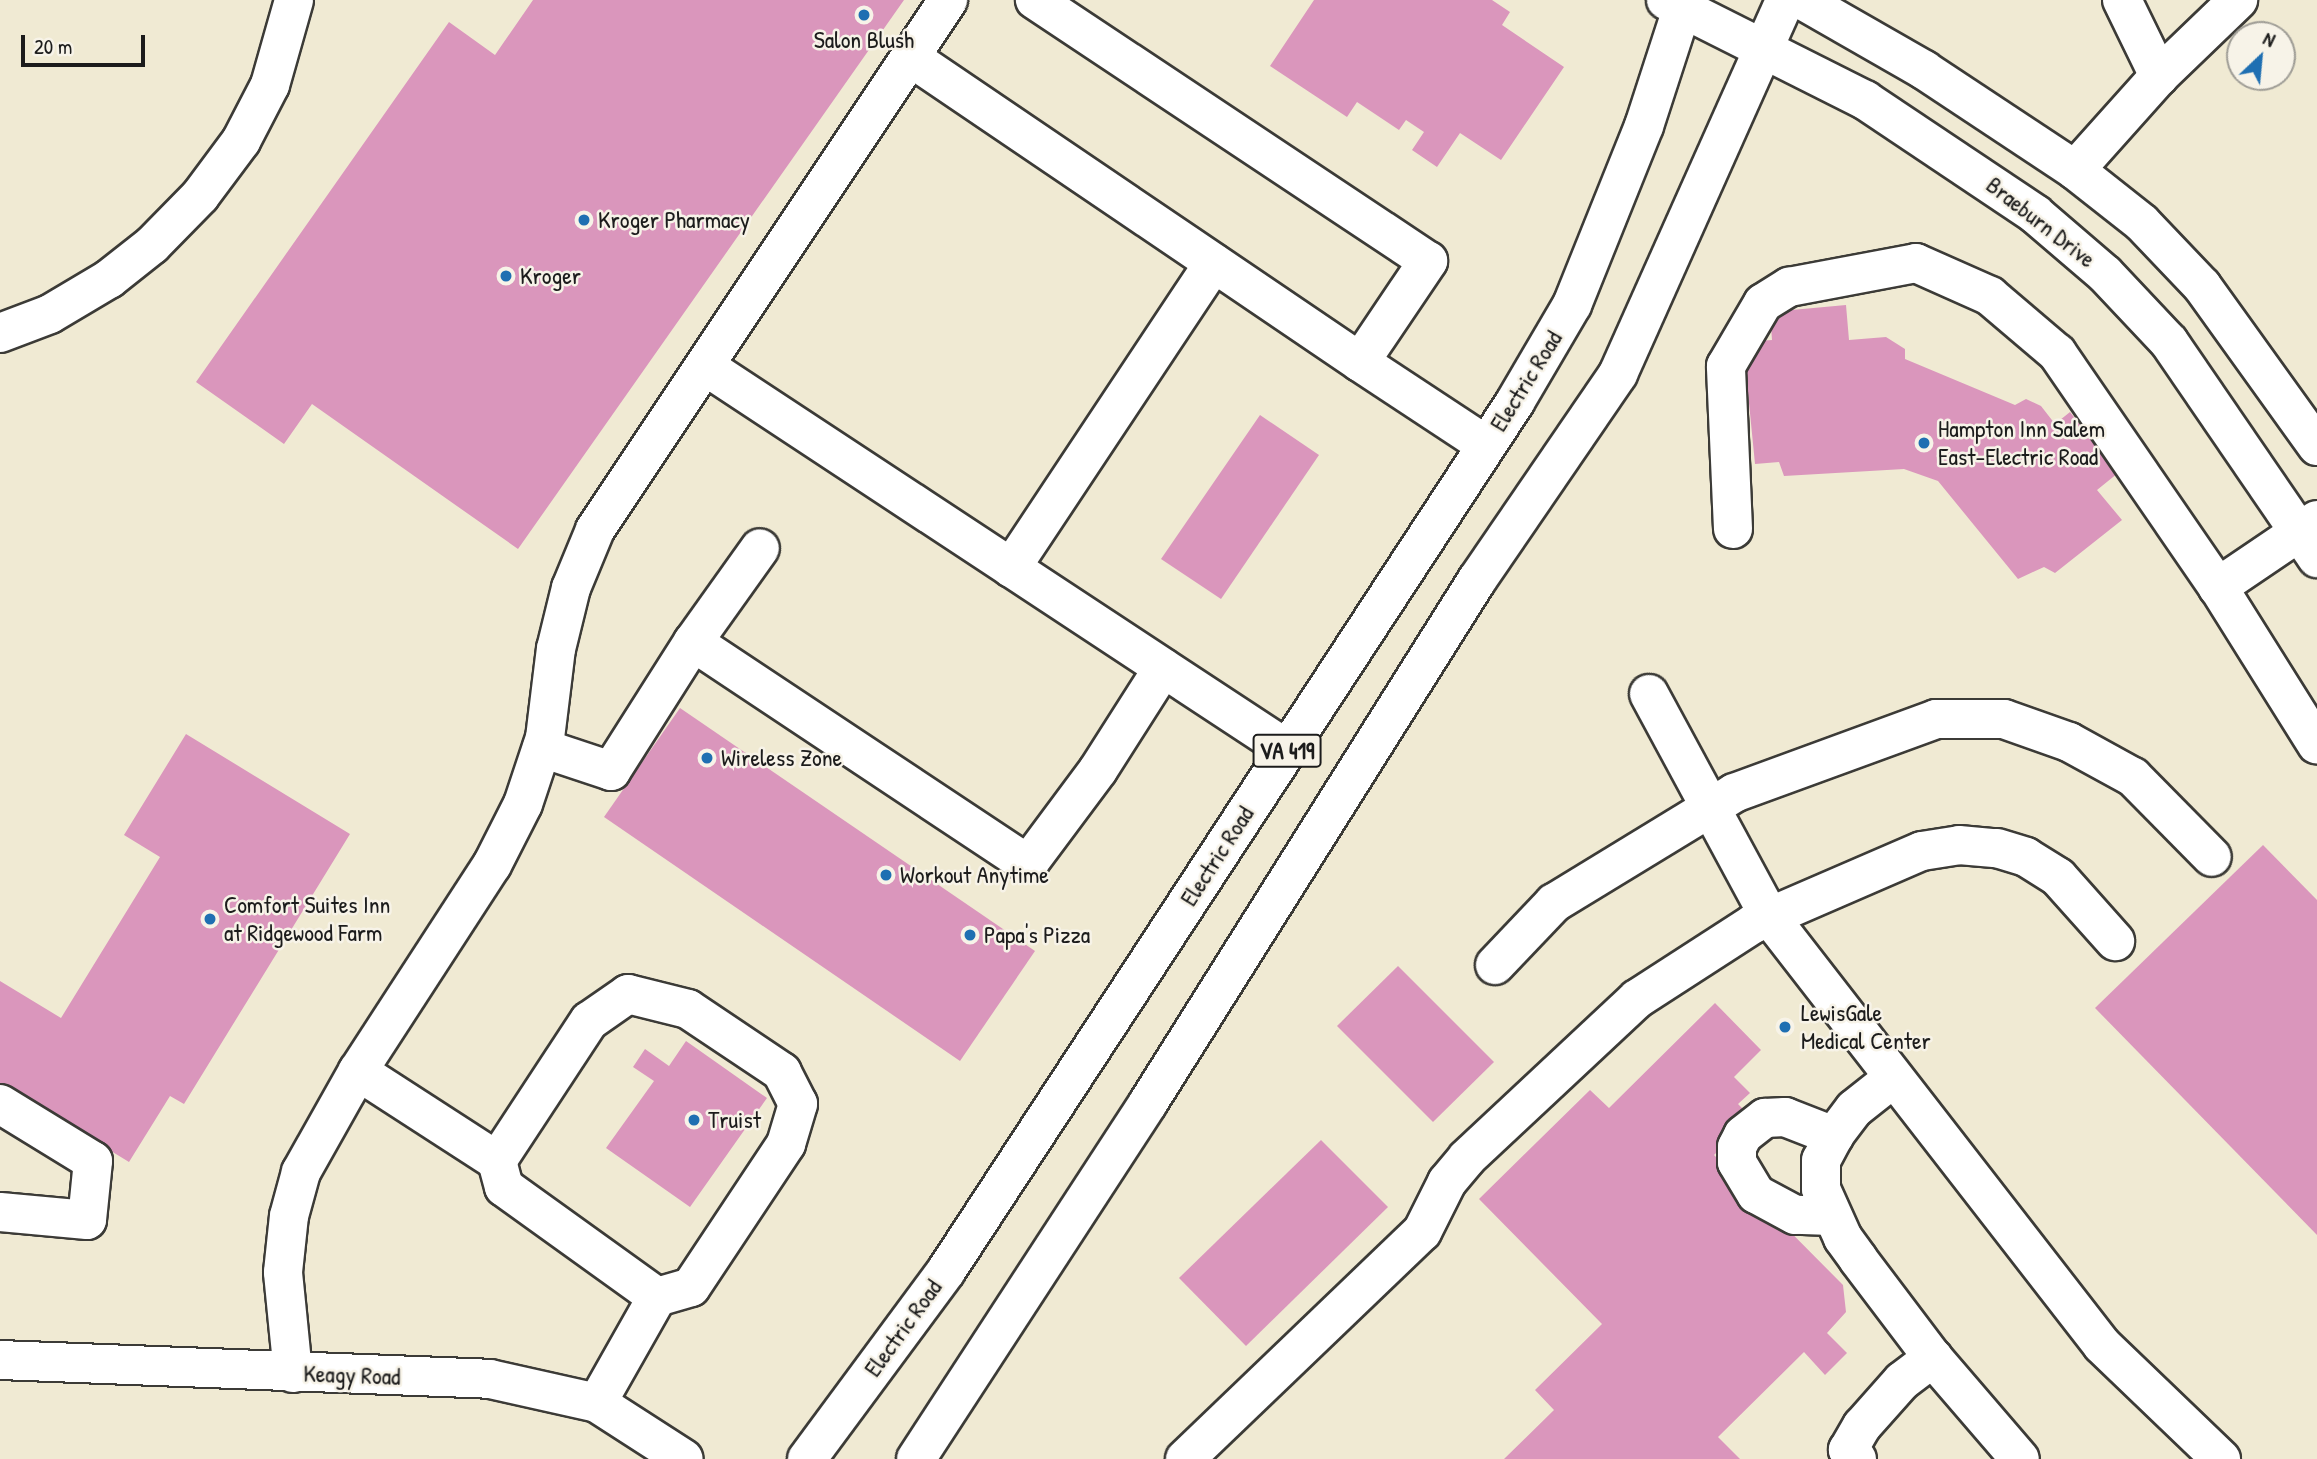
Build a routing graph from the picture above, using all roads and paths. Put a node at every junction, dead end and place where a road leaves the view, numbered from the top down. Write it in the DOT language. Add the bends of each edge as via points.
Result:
graph roads {
  1 [pos="294,0"];
  2 [pos="948,0"];
  3 [pos="1035,0"];
  4 [pos="1785,0"];
  5 [pos="1802,0"];
  6 [pos="2122,0"];
  7 [pos="2238,0"];
  8 [pos="1678,3"];
  9 [pos="1764,53"];
  10 [pos="910,57"];
  11 [pos="2159,76"];
  12 [pos="2075,170"];
  13 [pos="1214,263"];
  14 [pos="2213,303"];
  15 [pos="0,333"];
  16 [pos="2169,342"];
  17 [pos="1360,362"];
  18 [pos="705,366"];
  19 [pos="1486,445"];
  20 [pos="2317,446"];
  21 [pos="1733,529"];
  22 [pos="2311,536"];
  23 [pos="760,548"];
  24 [pos="1011,568"];
  25 [pos="2218,587"];
  26 [pos="693,642"];
  27 [pos="1163,667"];
  28 [pos="1649,694"];
  29 [pos="2317,745"];
  30 [pos="542,748"];
  31 [pos="1288,750"];
  32 [pos="1709,808"];
  33 [pos="2211,857"];
  34 [pos="1769,916"];
  35 [pos="2115,941"];
  36 [pos="1495,965"];
  37 [pos="358,1071"];
  38 [pos="1892,1079"];
  39 [pos="0,1104"];
  40 [pos="1834,1136"];
  41 [pos="497,1161"];
  42 [pos="0,1212"];
  43 [pos="1832,1216"];
  44 [pos="657,1297"];
  45 [pos="1933,1358"];
  46 [pos="0,1360"];
  47 [pos="293,1373"];
  48 [pos="597,1403"];
  49 [pos="1850,1456"];
  50 [pos="2212,1456"];
  51 [pos="684,1459"];
  52 [pos="807,1459"];
  53 [pos="916,1459"];
  54 [pos="1185,1459"];
  55 [pos="2020,1459"];
  1 -- 15 [label="main road" via="270,85 241,141 200,196 152,245 109,279 50,314"];
  2 -- 10 [label="main road"];
  3 -- 17 [label="main road" via="1428,261"];
  4 -- 9 [label="main road, VA 419"];
  5 -- 12 [label="main road" via="1924,70"];
  6 -- 11 [label="main road"];
  7 -- 11 [label="main road"];
  8 -- 9 [label="main road, Braeburn Drive"];
  8 -- 19 [label="main road, Electric Road / VA 419" via="1644,126 1572,305"];
  9 -- 16 [label="main road, Braeburn Drive" via="1865,100 2035,214 2105,274"];
  9 -- 53 [label="main road, VA 419" via="1618,374 1477,580 1141,1114"];
  10 -- 13 [label="main road"];
  10 -- 18 [label="main road"];
  11 -- 12 [label="main road"];
  12 -- 14 [label="main road" via="2142,223"];
  13 -- 17 [label="main road"];
  13 -- 24 [label="main road"];
  14 -- 16 [label="main road"];
  14 -- 20 [label="main road"];
  16 -- 22 [label="main road, Braeburn Drive"];
  17 -- 19 [label="main road"];
  18 -- 24 [label="main road"];
  18 -- 30 [label="main road" via="595,530 575,577 556,649"];
  19 -- 31 [label="main road, Electric Road / VA 419"];
  21 -- 25 [label="main road" via="1726,366 1763,303 1790,287 1916,263 1990,296 2057,353"];
  22 -- 25 [label="main road"];
  23 -- 26 [label="main road"];
  24 -- 27 [label="main road"];
  25 -- 29 [label="main road"];
  26 -- 27 [label="main road" via="1020,859 1031,860 1098,770"];
  26 -- 30 [label="main road" via="611,771"];
  27 -- 31 [label="main road"];
  28 -- 32 [label="main road"];
  30 -- 37 [label="main road" via="523,804 492,865"];
  31 -- 52 [label="main road, Electric Road / VA 419" via="946,1271"];
  32 -- 33 [label="main road" via="1734,793 1936,719 2004,719 2069,742 2133,777"];
  32 -- 34 [label="main road"];
  32 -- 36 [label="main road" via="1554,903"];
  34 -- 35 [label="main road" via="1922,851 1959,845 1997,848 2026,857 2058,877"];
  34 -- 38 [label="main road"];
  34 -- 54 [label="main road" via="1708,950 1617,1018 1467,1158 1447,1182 1422,1232"];
  37 -- 41 [label="main road"];
  37 -- 47 [label="main road" via="301,1172 289,1216 284,1272"];
  38 -- 40 [label="main road" via="1854,1109"];
  38 -- 50 [label="main road" via="2102,1345"];
  39 -- 42 [label="main road" via="93,1161 87,1220"];
  40 -- 43 [label="main road" via="1821,1160 1821,1189"];
  40 -- 43 [label="main road" via="1785,1117 1765,1118 1743,1135 1737,1147 1737,1162 1756,1194 1795,1215"];
  41 -- 44 [label="main road" via="505,1187"];
  41 -- 44 [label="main road" via="589,1021 628,994 688,1009 782,1072 798,1104 786,1144 691,1287"];
  43 -- 45 [label="main road" via="1843,1238"];
  44 -- 48 [label="main road"];
  45 -- 49 [label="main road" via="1878,1405"];
  45 -- 55 [label="main road"];
  46 -- 47 [label="main road, Keagy Road"];
  47 -- 48 [label="main road, Keagy Road" via="490,1379"];
  48 -- 51 [label="main road, Keagy Road"];
}
